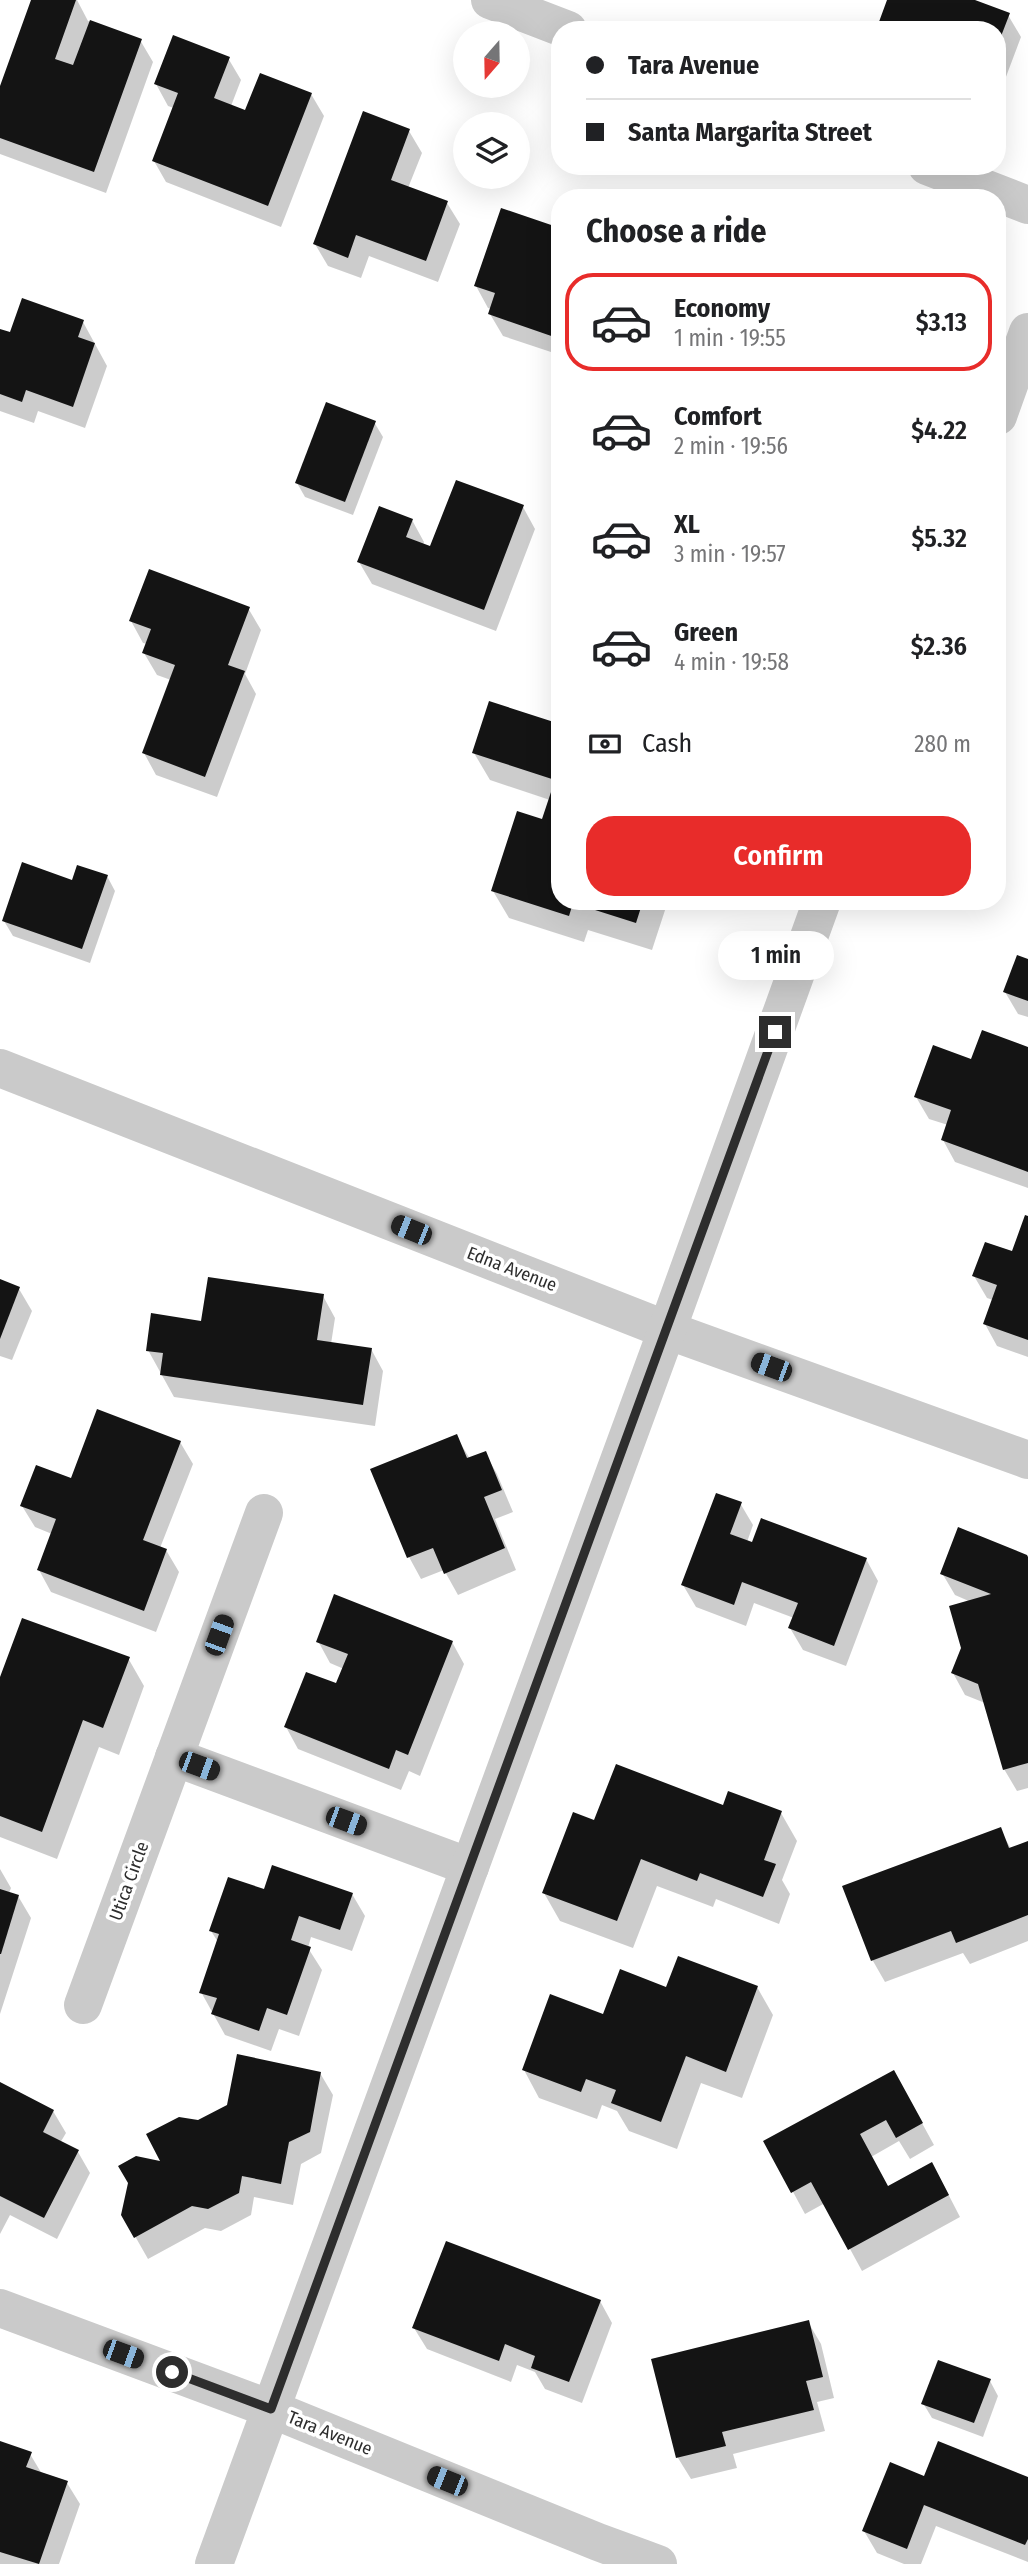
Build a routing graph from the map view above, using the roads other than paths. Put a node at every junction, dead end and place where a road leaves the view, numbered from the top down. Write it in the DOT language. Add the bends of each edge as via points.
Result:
graph roads {
  1 [pos="490,0"];
  2 [pos="551,23"];
  3 [pos="950,175"];
  4 [pos="987,189"];
  5 [pos="1006,197"];
  6 [pos="1028,205"];
  7 [pos="1028,332"];
  8 [pos="1006,394"];
  9 [pos="819,910"];
  10 [pos="0,1068"];
  11 [pos="667,1330"];
  12 [pos="1028,1460"];
  13 [pos="264,1513"];
  14 [pos="174,1757"];
  15 [pos="470,1867"];
  16 [pos="83,2005"];
  17 [pos="0,2308"];
  18 [pos="271,2409"];
  19 [pos="214,2564"];
  20 [pos="658,2564"];
  1 -- 2 [label="street"];
  3 -- 4 [label="street"];
  5 -- 6 [label="street"];
  7 -- 8 [label="street"];
  9 -- 11 [label="street"];
  10 -- 11 [label="street, Edna Avenue"];
  11 -- 12 [label="street, Edna Avenue"];
  11 -- 15 [label="street"];
  13 -- 14 [label="street, Utica Circle"];
  14 -- 15 [label="street"];
  14 -- 16 [label="street, Utica Circle"];
  15 -- 18 [label="street"];
  17 -- 18 [label="street, Tara Avenue"];
  18 -- 19 [label="street"];
  18 -- 20 [label="street, Tara Avenue"];
}
